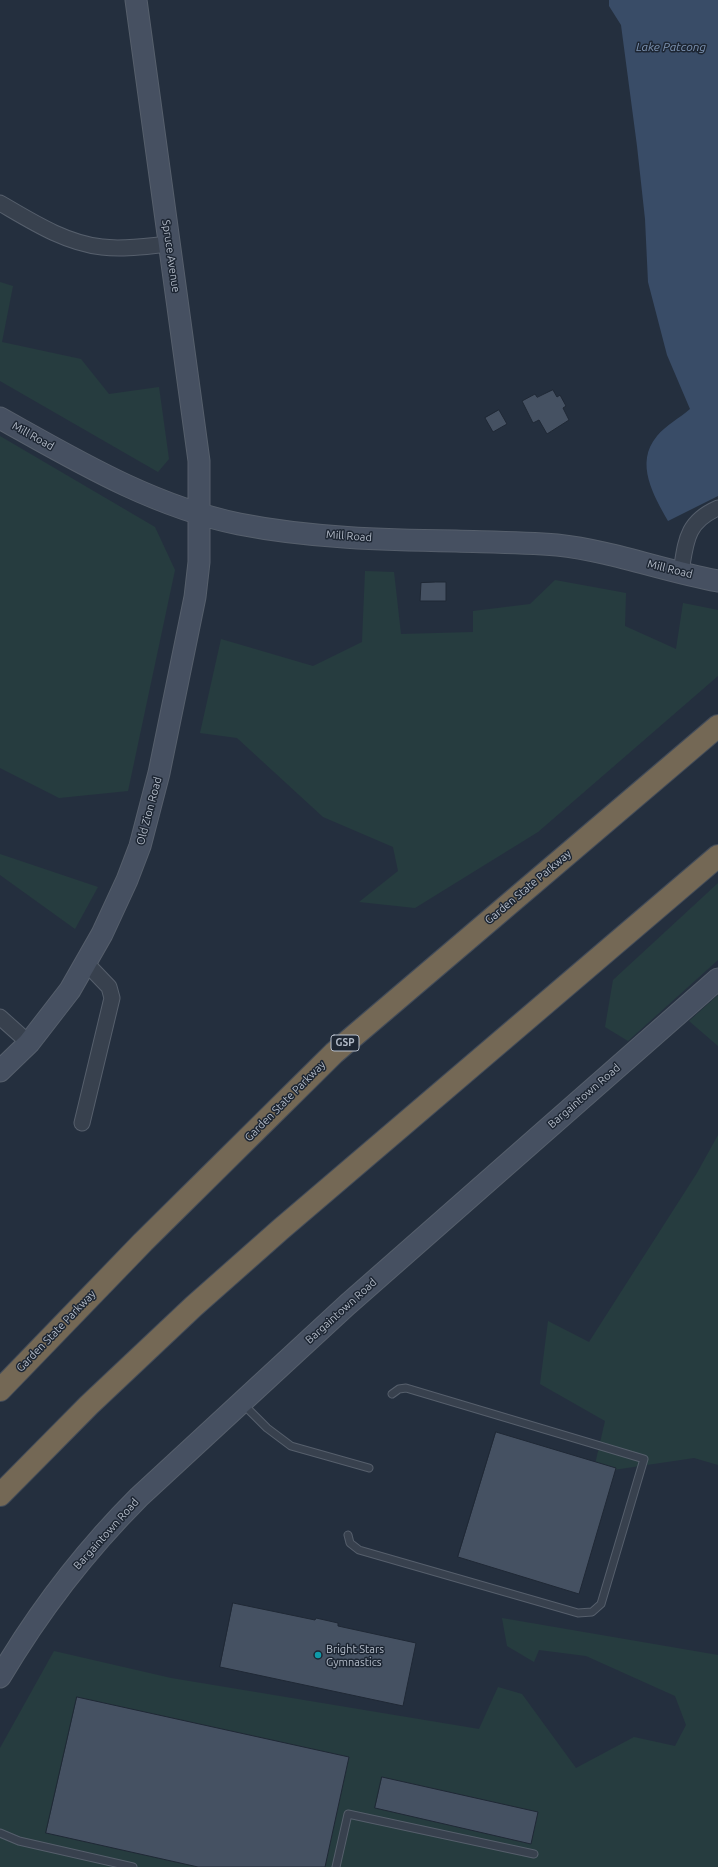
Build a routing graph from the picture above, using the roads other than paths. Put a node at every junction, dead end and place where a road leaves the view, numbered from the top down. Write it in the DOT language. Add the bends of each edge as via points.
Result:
graph roads {
  1 [pos="136,0"];
  2 [pos="0,204"];
  3 [pos="169,244"];
  4 [pos="0,418"];
  5 [pos="718,508"];
  6 [pos="200,513"];
  7 [pos="681,572"];
  8 [pos="718,581"];
  9 [pos="718,726"];
  10 [pos="718,856"];
  11 [pos="86,963"];
  12 [pos="718,979"];
  13 [pos="0,1017"];
  14 [pos="29,1043"];
  15 [pos="0,1071"];
  16 [pos="82,1123"];
  17 [pos="0,1390"];
  18 [pos="392,1394"];
  19 [pos="242,1402"];
  20 [pos="369,1468"];
  21 [pos="0,1495"];
  22 [pos="348,1535"];
  23 [pos="0,1677"];
  24 [pos="0,1833"];
  25 [pos="534,1854"];
  26 [pos="132,1867"];
  27 [pos="336,1867"];
  1 -- 3 [label="street, Spruce Avenue"];
  2 -- 3 [label="street" via="43,228 90,245 123,248"];
  3 -- 6 [label="street, Spruce Avenue" via="199,461"];
  4 -- 6 [label="street, Mill Road" via="122,485"];
  5 -- 7 [label="street" via="692,527 687,539"];
  6 -- 7 [label="street, Mill Road" via="237,523 302,533 382,539 555,545 618,556"];
  6 -- 11 [label="street, Old Zion Road" via="199,562 194,604 150,810 127,880"];
  7 -- 8 [label="street, Mill Road"];
  9 -- 17 [label="highway, Garden State Parkway / GSP" via="334,1053 143,1242"];
  10 -- 21 [label="highway" via="194,1306 89,1405"];
  11 -- 14 [label="street, Old Zion Road" via="70,990"];
  11 -- 16 [label="street" via="109,987 112,998"];
  12 -- 19 [label="street, Bargaintown Road" via="401,1258"];
  13 -- 14 [label="street"];
  14 -- 15 [label="street, Old Zion Road"];
  18 -- 22 [label="lane" via="406,1388 644,1459 601,1604 592,1612 578,1612 359,1550 350,1543"];
  19 -- 20 [label="lane" via="267,1428 291,1446"];
  19 -- 23 [label="street, Bargaintown Road" via="115,1521 50,1600"];
  24 -- 26 [label="lane" via="19,1841"];
  25 -- 27 [label="lane" via="348,1814"];
}
